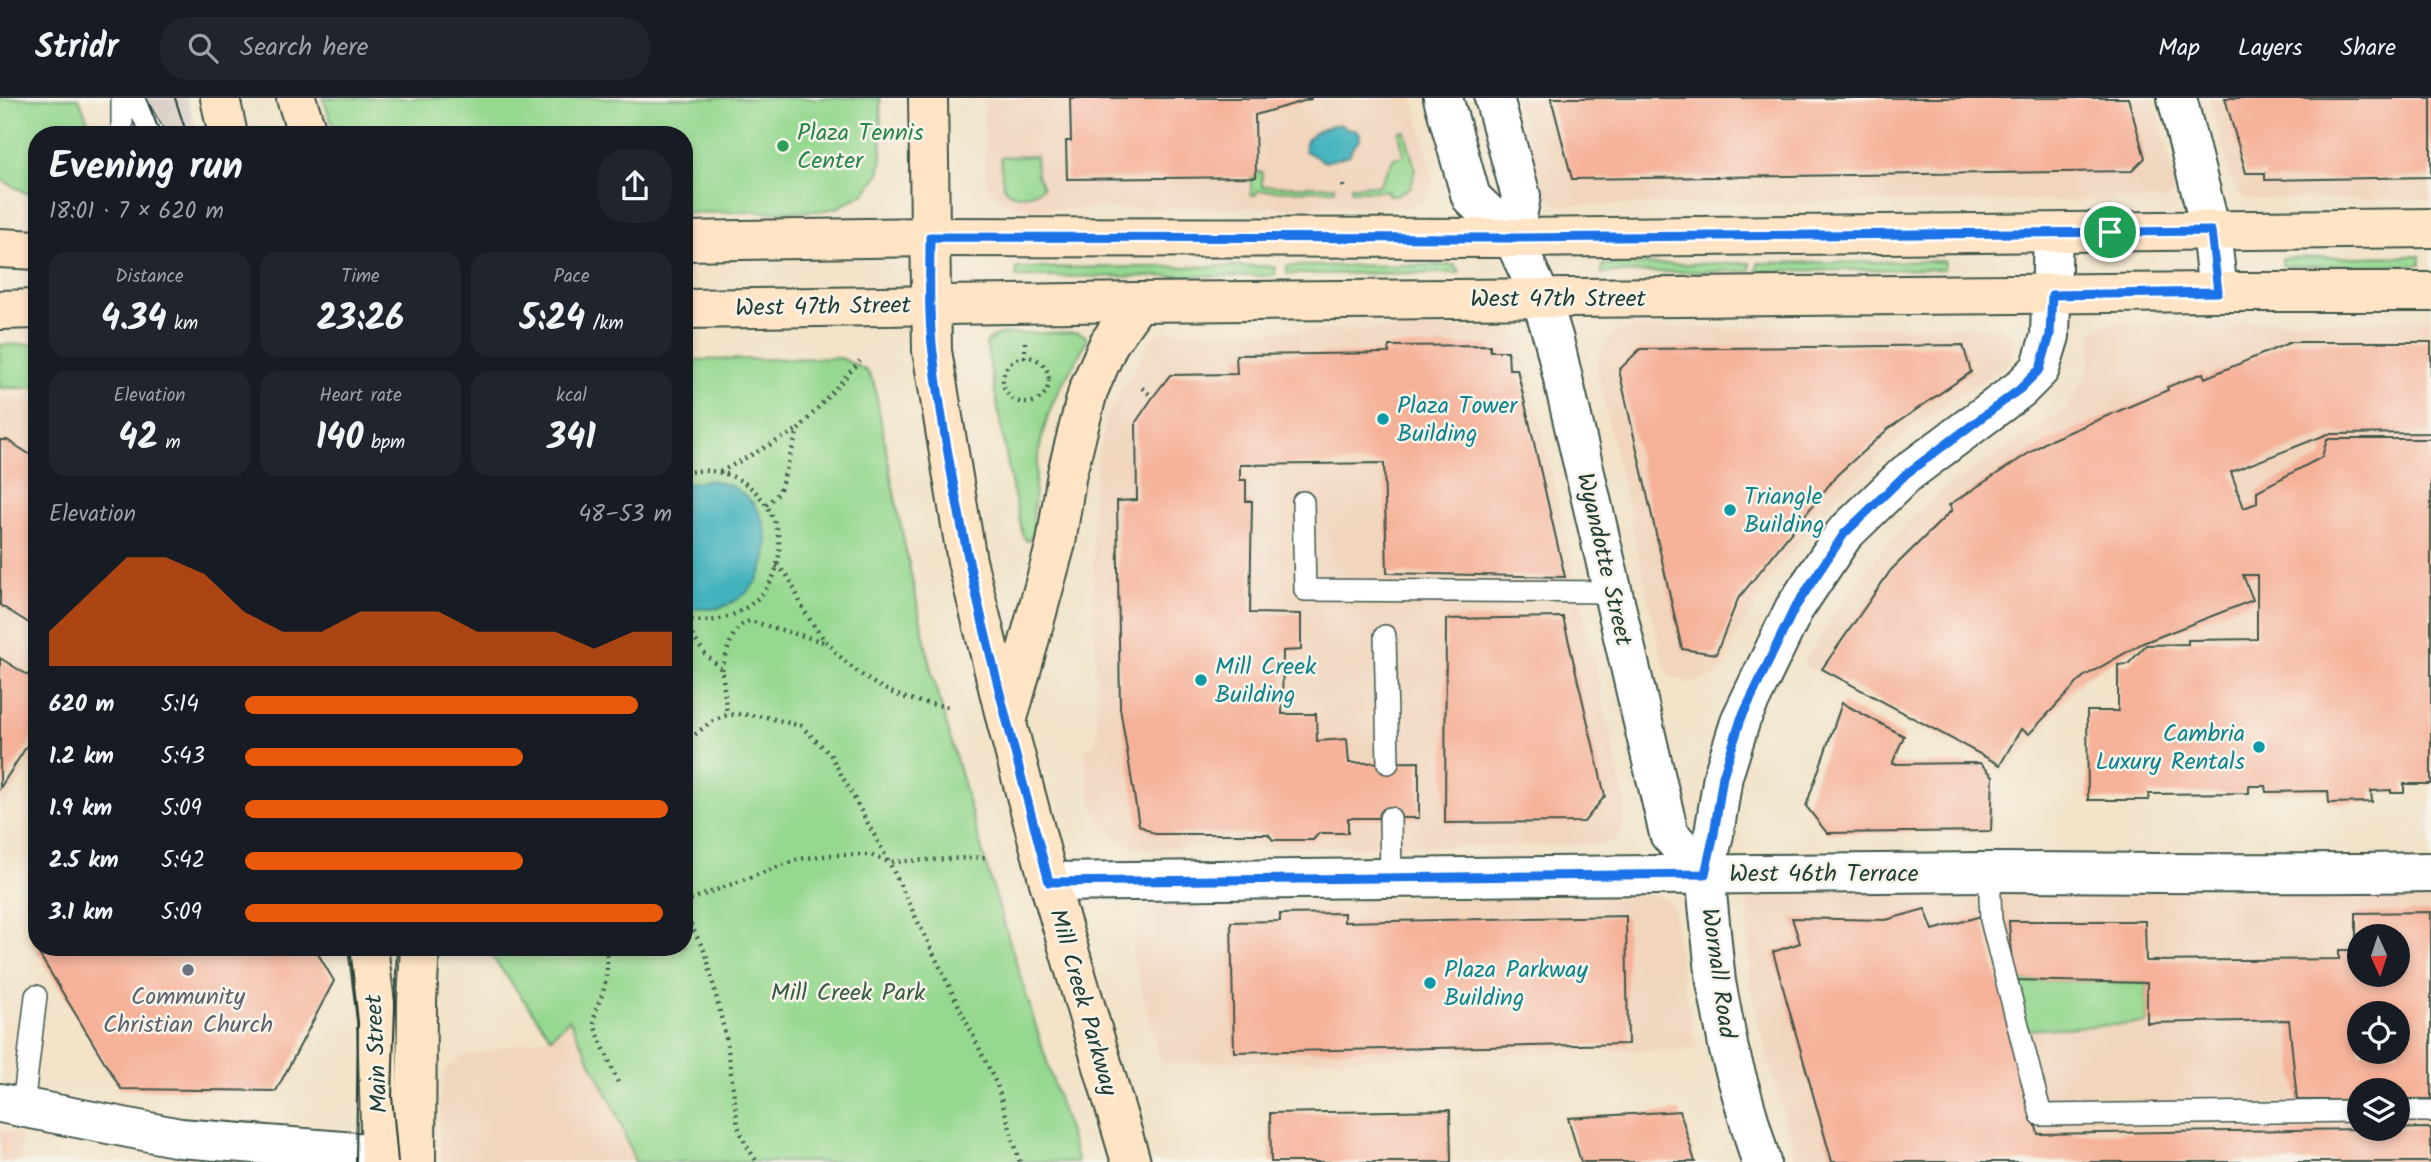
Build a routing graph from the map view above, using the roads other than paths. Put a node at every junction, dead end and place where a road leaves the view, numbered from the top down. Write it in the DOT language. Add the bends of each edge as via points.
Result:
graph roads {
  1 [pos="122,98"];
  2 [pos="133,98"];
  3 [pos="219,98"];
  4 [pos="296,98"];
  5 [pos="928,98"];
  6 [pos="1443,98"];
  7 [pos="1494,98"];
  8 [pos="2177,98"];
  9 [pos="122,126"];
  10 [pos="149,126"];
  11 [pos="226,126"];
  12 [pos="306,126"];
  13 [pos="2431,228"];
  14 [pos="2211,231"];
  15 [pos="2053,233"];
  16 [pos="930,237"];
  17 [pos="1513,238"];
  18 [pos="693,241"];
  19 [pos="2218,292"];
  20 [pos="2431,292"];
  21 [pos="2052,295"];
  22 [pos="1541,298"];
  23 [pos="1138,302"];
  24 [pos="931,304"];
  25 [pos="28,309"];
  26 [pos="693,309"];
  27 [pos="0,310"];
  28 [pos="1303,502"];
  29 [pos="1613,592"];
  30 [pos="1385,636"];
  31 [pos="1007,724"];
  32 [pos="1388,763"];
  33 [pos="1390,818"];
  34 [pos="1989,872"];
  35 [pos="2431,872"];
  36 [pos="1705,874"];
  37 [pos="1391,878"];
  38 [pos="1049,882"];
  39 [pos="369,956"];
  40 [pos="419,956"];
  41 [pos="36,996"];
  42 [pos="12,1105"];
  43 [pos="2347,1111"];
  44 [pos="2410,1111"];
  45 [pos="2431,1111"];
  46 [pos="392,1159"];
  47 [pos="1131,1162"];
  48 [pos="1761,1162"];
  1 -- 9 [label="lane"];
  2 -- 10 [label="lane"];
  3 -- 11 [label="main road"];
  4 -- 12 [label="main road"];
  5 -- 16 [label="main road, Mill Creek Parkway"];
  6 -- 17 [label="street, Wyandotte Street" via="1471,197"];
  7 -- 17 [label="street" via="1521,195"];
  8 -- 14 [label="street"];
  13 -- 14 [label="main road"];
  14 -- 15 [label="main road"];
  14 -- 19 [label="street"];
  15 -- 17 [label="main road"];
  15 -- 21 [label="street, Wornall Road"];
  16 -- 17 [label="main road"];
  16 -- 18 [label="main road"];
  16 -- 24 [label="main road, Mill Creek Parkway"];
  17 -- 22 [label="street, Wyandotte Street"];
  19 -- 20 [label="main road, West 47th Street"];
  19 -- 21 [label="main road, West 47th Street"];
  21 -- 22 [label="main road, West 47th Street"];
  21 -- 36 [label="street, Wornall Road" via="2050,335 2040,369 1906,474 1844,534 1794,609 1741,719 1723,776"];
  22 -- 23 [label="main road, West 47th Street"];
  22 -- 29 [label="street, Wyandotte Street"];
  23 -- 24 [label="main road, West 47th Street"];
  23 -- 31 [label="main road" via="1109,343 1088,391 1067,473 1056,543"];
  24 -- 26 [label="main road, West 47th Street"];
  24 -- 31 [label="main road, Mill Creek Parkway" via="932,351 967,561"];
  25 -- 27 [label="main road"];
  28 -- 29 [label="lane" via="1305,590"];
  29 -- 36 [label="street, Wyandotte Street" via="1669,834"];
  30 -- 32 [label="lane"];
  31 -- 38 [label="main road, Mill Creek Parkway"];
  33 -- 37 [label="lane"];
  34 -- 35 [label="street, West 46th Terrace"];
  34 -- 36 [label="street, West 46th Terrace"];
  34 -- 43 [label="lane" via="1991,920 2041,1115"];
  36 -- 37 [label="street, West 46th Terrace"];
  36 -- 48 [label="street, Wornall Road" via="1716,982 1729,1050"];
  37 -- 38 [label="street, West 46th Terrace"];
  38 -- 47 [label="main road, Mill Creek Parkway"];
  39 -- 46 [label="main road, Main Street"];
  40 -- 46 [label="main road, Main Street" via="417,1002"];
  41 -- 42 [label="lane"];
  42 -- 46 [label="street" via="180,1138"];
  44 -- 45 [label="lane"];
}
